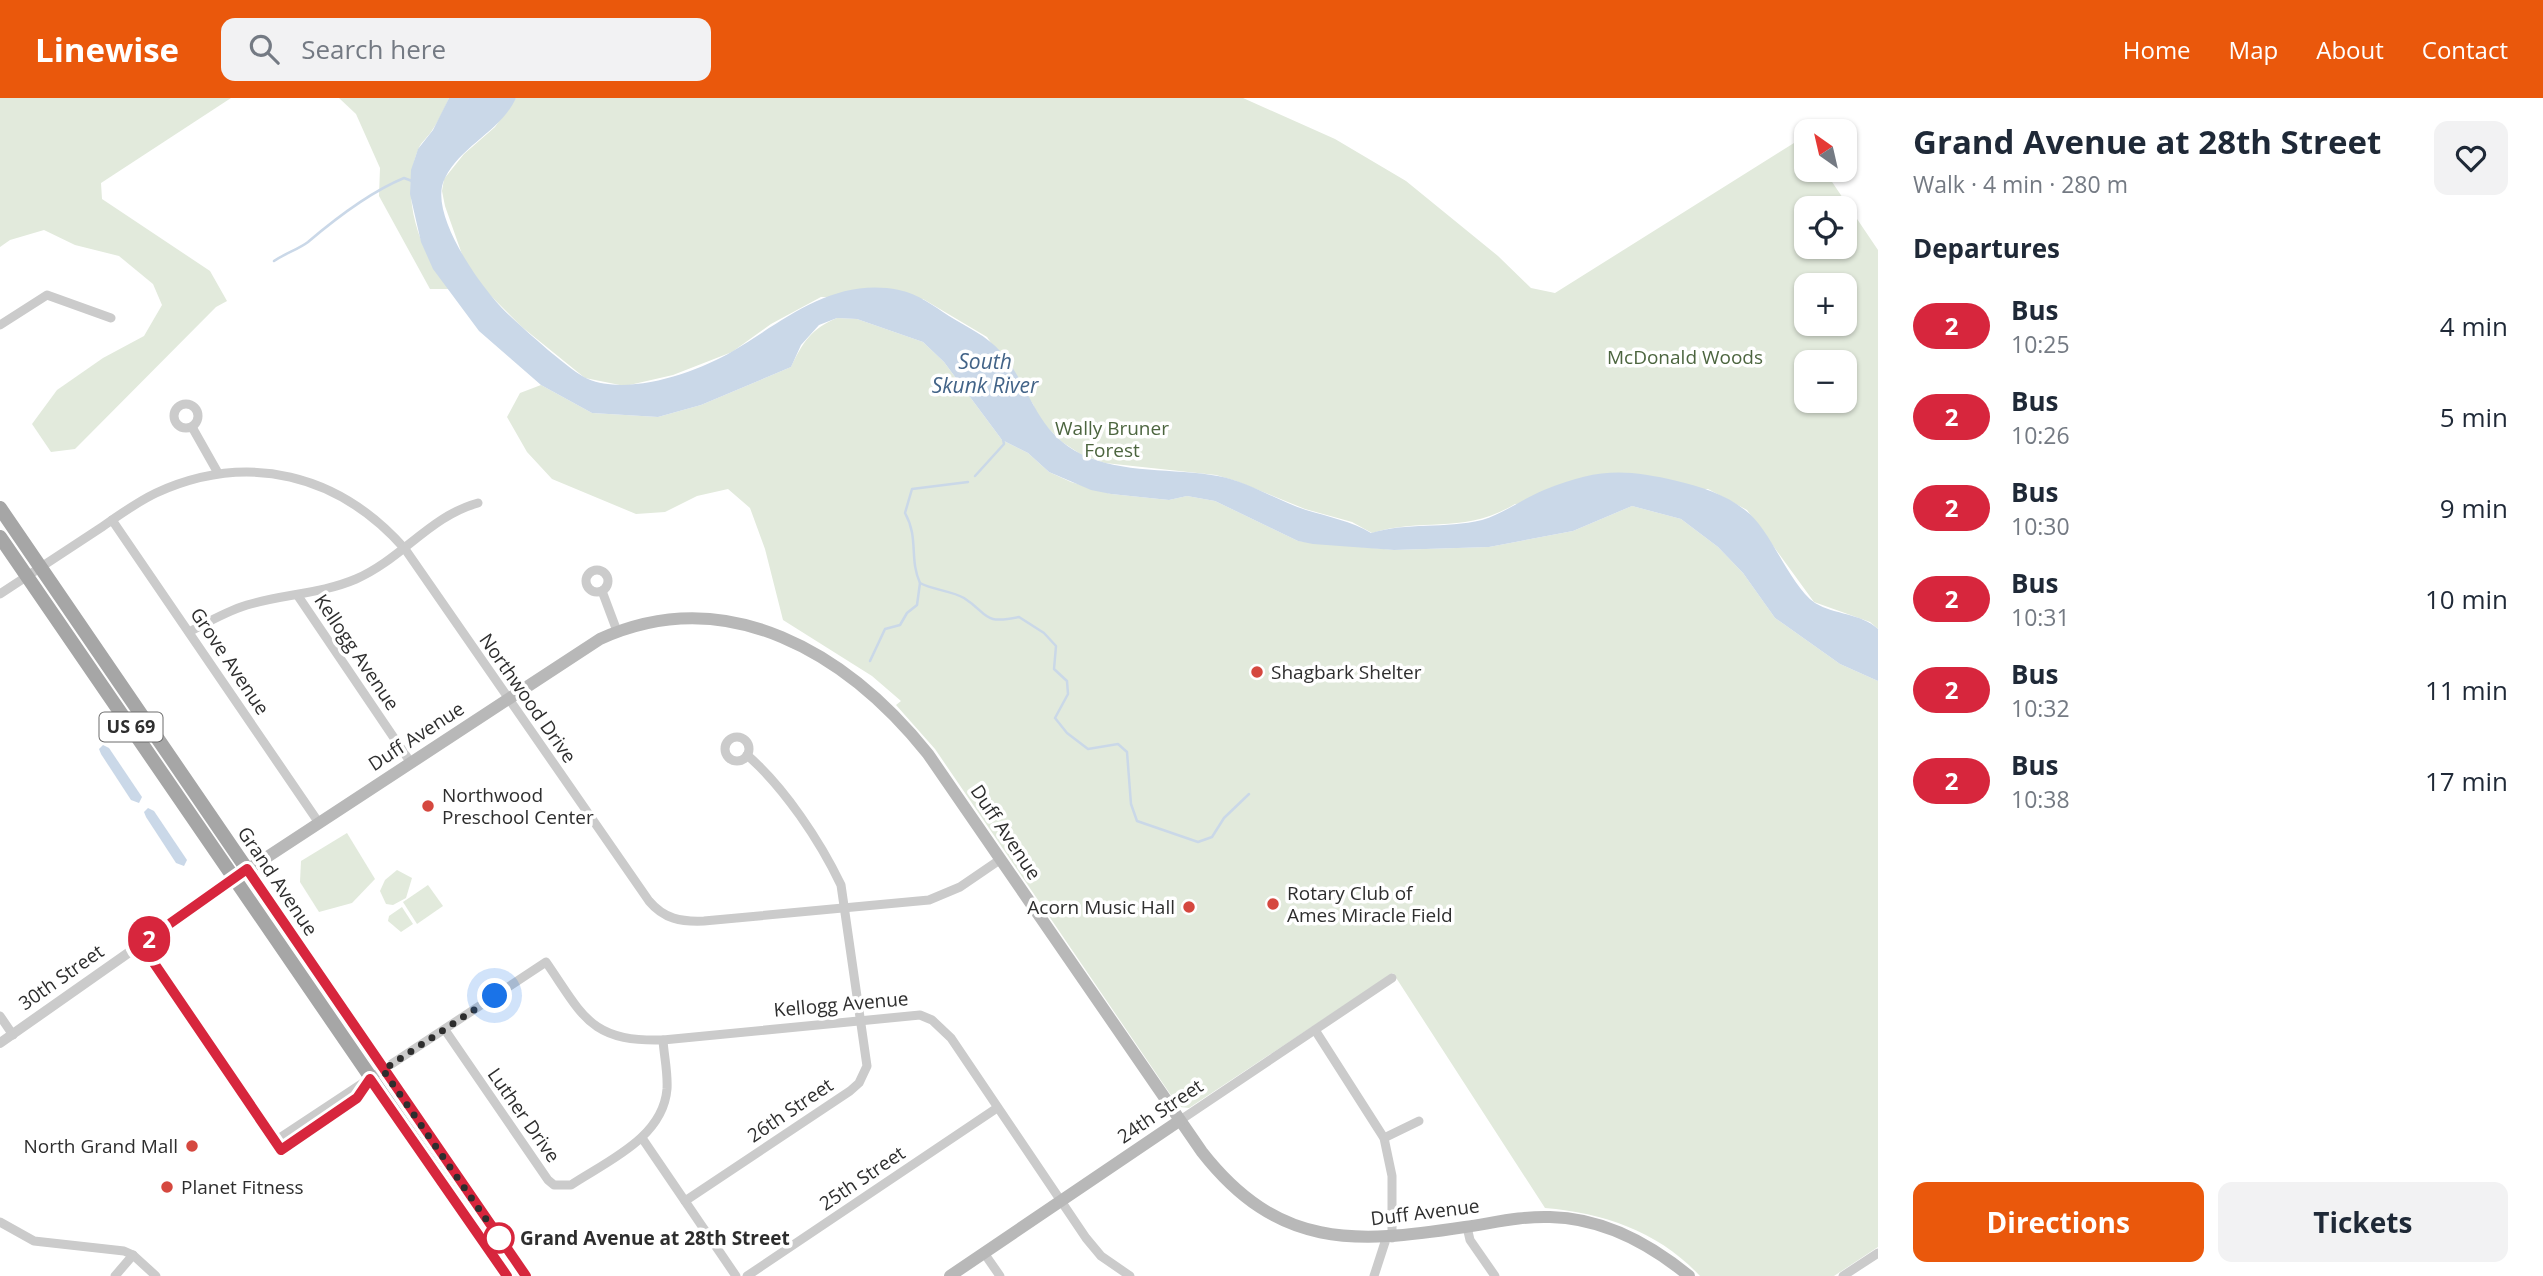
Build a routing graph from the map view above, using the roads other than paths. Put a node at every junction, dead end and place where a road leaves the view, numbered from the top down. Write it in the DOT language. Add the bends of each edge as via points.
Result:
graph roads {
  1 [pos="111,318"];
  2 [pos="0,325"];
  3 [pos="192,427"];
  4 [pos="218,473"];
  5 [pos="478,503"];
  6 [pos="0,508"];
  7 [pos="112,520"];
  8 [pos="0,537"];
  9 [pos="405,550"];
  10 [pos="40,568"];
  11 [pos="27,577"];
  12 [pos="602,591"];
  13 [pos="0,594"];
  14 [pos="298,596"];
  15 [pos="617,631"];
  16 [pos="189,632"];
  17 [pos="508,699"];
  18 [pos="747,755"];
  19 [pos="411,763"];
  20 [pos="319,822"];
  21 [pos="1001,859"];
  22 [pos="247,869"];
  23 [pos="234,878"];
  24 [pos="846,908"];
  25 [pos="1392,978"];
  26 [pos="0,1016"];
  27 [pos="861,1019"];
  28 [pos="444,1030"];
  29 [pos="1315,1030"];
  30 [pos="13,1034"];
  31 [pos="663,1040"];
  32 [pos="0,1044"];
  33 [pos="383,1070"];
  34 [pos="367,1082"];
  35 [pos="997,1108"];
  36 [pos="1179,1121"];
  37 [pos="1419,1121"];
  38 [pos="642,1138"];
  39 [pos="1384,1138"];
  40 [pos="275,1141"];
  41 [pos="281,1150"];
  42 [pos="685,1201"];
  43 [pos="1060,1202"];
  44 [pos="0,1222"];
  45 [pos="1467,1227"];
  46 [pos="1389,1239"];
  47 [pos="984,1253"];
  48 [pos="1878,1253"];
  49 [pos="133,1255"];
  50 [pos="115,1276"];
  51 [pos="156,1276"];
  52 [pos="507,1276"];
  53 [pos="526,1276"];
  54 [pos="736,1276"];
  55 [pos="747,1276"];
  56 [pos="950,1276"];
  57 [pos="1000,1276"];
  58 [pos="1130,1276"];
  59 [pos="1374,1276"];
  60 [pos="1495,1276"];
  61 [pos="1689,1276"];
  62 [pos="1843,1276"];
  1 -- 2 [label="street" via="47,295"];
  3 -- 4 [label="street"];
  4 -- 7 [label="street, Northwood Drive" via="155,494"];
  4 -- 9 [label="street, Northwood Drive" via="276,474 324,488 372,516"];
  5 -- 9 [label="street" via="442,517"];
  6 -- 10 [label="main road, Grand Avenue / US 69"];
  7 -- 10 [label="street, Northwood Drive"];
  7 -- 16 [label="street, Grove Avenue"];
  8 -- 11 [label="main road, Grand Avenue / US 69"];
  9 -- 14 [label="street" via="357,579"];
  9 -- 17 [label="street, Northwood Drive"];
  10 -- 11 [label="street, Northwood Drive"];
  10 -- 22 [label="main road, Grand Avenue / US 69"];
  11 -- 13 [label="street, Northwood Drive"];
  11 -- 23 [label="main road, Grand Avenue / US 69"];
  12 -- 15 [label="street"];
  14 -- 16 [label="street" via="245,606"];
  14 -- 19 [label="street, Kellogg Avenue"];
  15 -- 17 [label="main road, Duff Avenue"];
  15 -- 21 [label="main road, Duff Avenue" via="652,621 706,617 766,632 818,655 879,698 905,724"];
  16 -- 20 [label="street, Grove Avenue"];
  17 -- 19 [label="main road, Duff Avenue"];
  17 -- 24 [label="street, Northwood Drive" via="664,916 689,922"];
  18 -- 24 [label="street, 26th Street" via="777,786 832,866"];
  19 -- 20 [label="main road, Duff Avenue"];
  20 -- 22 [label="main road, Duff Avenue"];
  21 -- 24 [label="street, Northwood Drive" via="960,887 929,900"];
  21 -- 36 [label="main road, Duff Avenue"];
  22 -- 23 [label="main road, 30th Street"];
  22 -- 33 [label="main road, Grand Avenue / US 69"];
  23 -- 30 [label="street, 30th Street"];
  23 -- 34 [label="main road, Grand Avenue / US 69"];
  24 -- 27 [label="street, 26th Street"];
  25 -- 29 [label="street, 24th Street"];
  26 -- 30 [label="street"];
  27 -- 31 [label="street, Kellogg Avenue"];
  27 -- 35 [label="street, Kellogg Avenue" via="909,1014 932,1020 951,1038"];
  27 -- 42 [label="street, 26th Street" via="867,1058 859,1083"];
  28 -- 31 [label="street, Kellogg Avenue" via="546,962 582,1014 599,1029 620,1039"];
  28 -- 33 [label="street"];
  28 -- 38 [label="street, Luther Drive" via="554,1185 571,1185"];
  29 -- 36 [label="street, 24th Street"];
  29 -- 39 [label="street"];
  30 -- 32 [label="street, 30th Street"];
  31 -- 38 [label="street, Luther Drive" via="664,1103"];
  33 -- 34 [label="street"];
  33 -- 53 [label="main road, Grand Avenue / US 69"];
  34 -- 40 [label="street"];
  34 -- 41 [label="street" via="357,1098"];
  34 -- 52 [label="main road, Grand Avenue / US 69"];
  35 -- 43 [label="street, Kellogg Avenue"];
  35 -- 55 [label="street, 25th Street"];
  36 -- 43 [label="main road, 24th Street"];
  36 -- 46 [label="main road, Duff Avenue" via="1229,1185 1260,1207 1322,1233"];
  37 -- 39 [label="street"];
  38 -- 42 [label="street"];
  39 -- 46 [label="street" via="1392,1176"];
  42 -- 54 [label="street"];
  43 -- 47 [label="main road, 24th Street"];
  43 -- 58 [label="street, Kellogg Avenue" via="1101,1256"];
  44 -- 49 [label="street" via="34,1241"];
  45 -- 46 [label="main road, Duff Avenue"];
  45 -- 60 [label="street" via="1470,1240"];
  45 -- 61 [label="main road, Duff Avenue" via="1550,1217 1596,1224 1638,1239"];
  46 -- 59 [label="street"];
  47 -- 56 [label="main road, 24th Street"];
  47 -- 57 [label="street"];
  48 -- 62 [label="street"];
  49 -- 50 [label="street"];
  49 -- 51 [label="street"];
}
